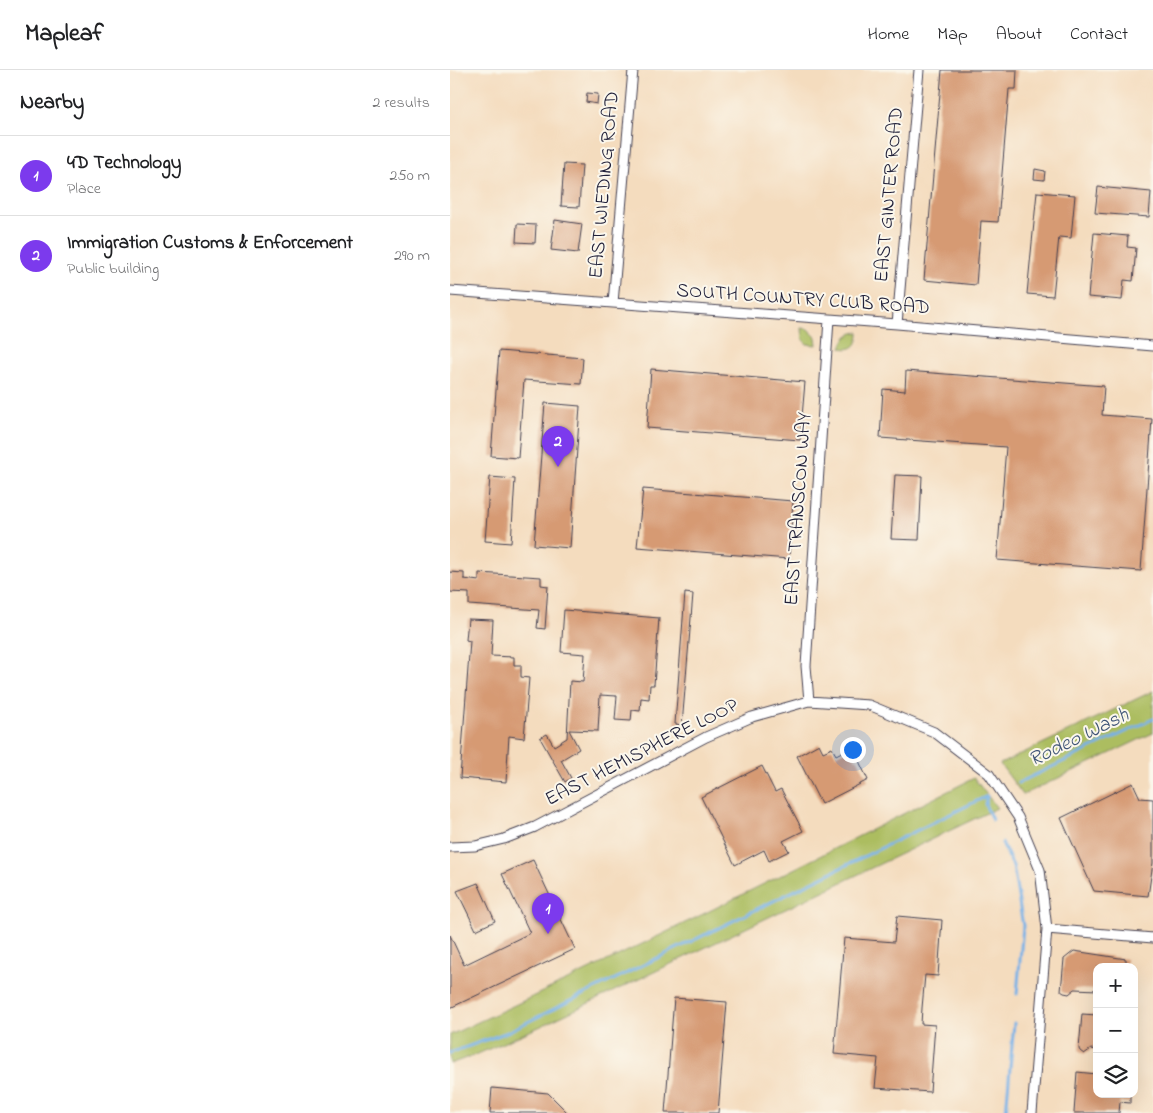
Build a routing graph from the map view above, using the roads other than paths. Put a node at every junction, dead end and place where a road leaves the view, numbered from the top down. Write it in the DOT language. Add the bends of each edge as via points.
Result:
graph roads {
  1 [pos="633,70"];
  2 [pos="918,70"];
  3 [pos="450,291"];
  4 [pos="612,303"];
  5 [pos="830,319"];
  6 [pos="897,324"];
  7 [pos="1153,346"];
  8 [pos="809,702"];
  9 [pos="450,847"];
  10 [pos="1047,929"];
  11 [pos="1153,938"];
  12 [pos="1032,1113"];
  1 -- 4 [label="street, EAST WIEDING ROAD"];
  2 -- 6 [label="street, EAST GINTER ROAD"];
  3 -- 4 [label="street, SOUTH COUNTRY CLUB ROAD"];
  4 -- 5 [label="street, SOUTH COUNTRY CLUB ROAD"];
  5 -- 6 [label="street, SOUTH COUNTRY CLUB ROAD"];
  5 -- 8 [label="street, EAST TRANSCON WAY" via="806,666"];
  6 -- 7 [label="street, SOUTH COUNTRY CLUB ROAD"];
  8 -- 9 [label="street, EAST HEMISPHERE LOOP" via="752,717 706,737 527,830 475,846"];
  8 -- 10 [label="street, EAST HEMISPHERE LOOP" via="869,705 934,732 989,774 1018,817 1040,870"];
  10 -- 11 [label="street"];
  10 -- 12 [label="street, EAST HEMISPHERE LOOP"];
}
